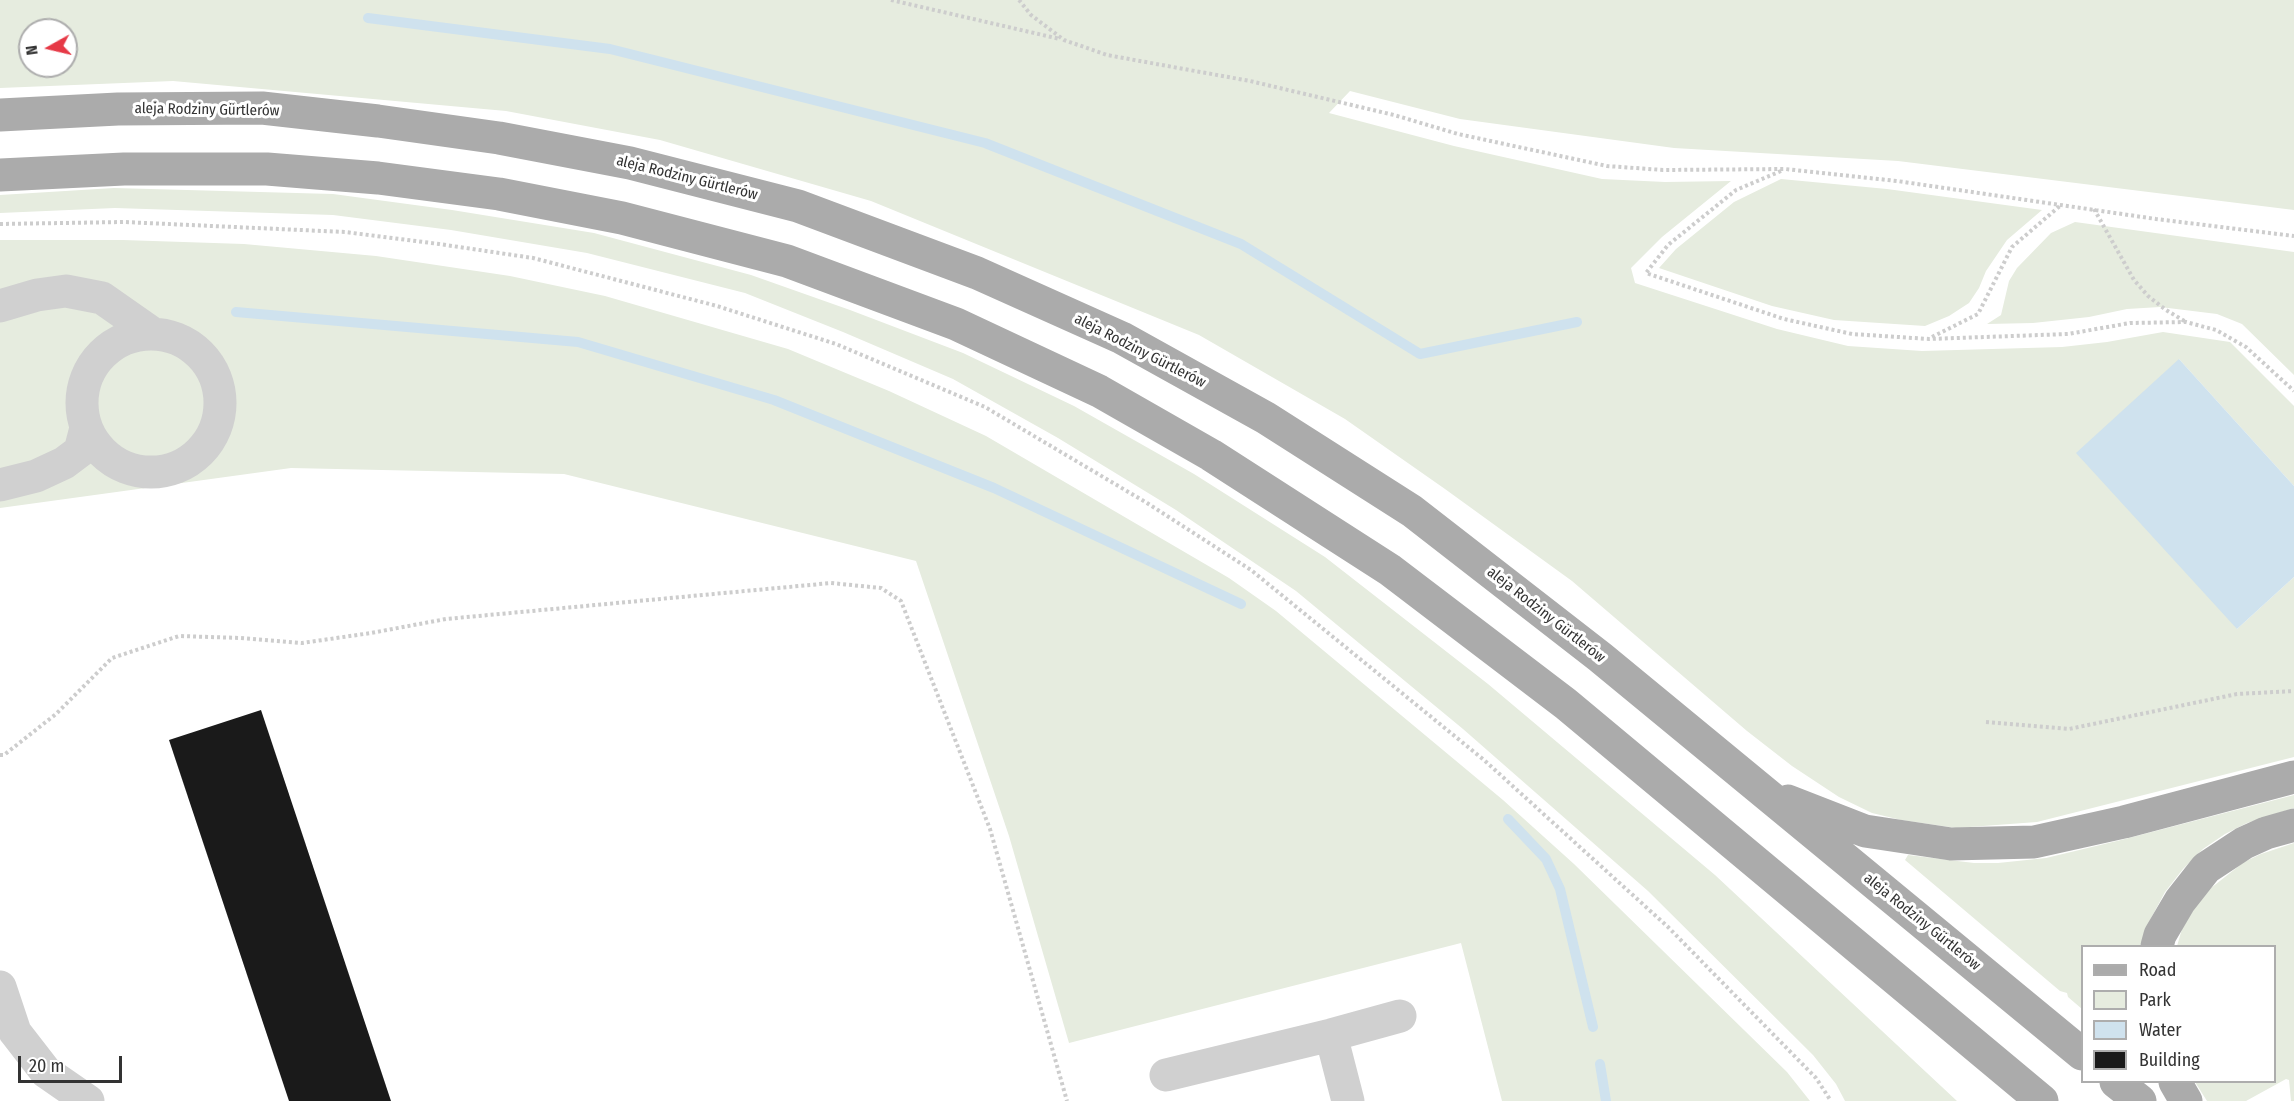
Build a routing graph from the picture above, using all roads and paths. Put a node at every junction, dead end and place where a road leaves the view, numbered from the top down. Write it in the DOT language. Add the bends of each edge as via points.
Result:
graph roads {
  1 [pos="891,0"];
  2 [pos="1019,0"];
  3 [pos="1064,40"];
  4 [pos="0,115"];
  5 [pos="1785,170"];
  6 [pos="0,175"];
  7 [pos="2061,205"];
  8 [pos="2094,209"];
  9 [pos="0,224"];
  10 [pos="2294,236"];
  11 [pos="0,306"];
  12 [pos="2186,322"];
  13 [pos="152,333"];
  14 [pos="1929,339"];
  15 [pos="2294,391"];
  16 [pos="86,428"];
  17 [pos="0,484"];
  18 [pos="2294,691"];
  19 [pos="1986,722"];
  20 [pos="0,755"];
  21 [pos="2294,777"];
  22 [pos="1762,790"];
  23 [pos="2294,825"];
  24 [pos="2157,945"];
  25 [pos="0,987"];
  26 [pos="1400,1016"];
  27 [pos="1331,1035"];
  28 [pos="2081,1053"];
  29 [pos="1166,1075"];
  30 [pos="2117,1083"];
  31 [pos="2176,1083"];
  32 [pos="88,1101"];
  33 [pos="1068,1101"];
  34 [pos="1348,1101"];
  35 [pos="1831,1101"];
  36 [pos="2042,1101"];
  37 [pos="2140,1101"];
  38 [pos="2186,1101"];
  1 -- 3 [label="path"];
  2 -- 3 [label="path" via="1031,15"];
  3 -- 5 [label="path" via="1107,55 1250,81 1458,134 1607,166"];
  4 -- 22 [label="main road, aleja Rodziny Gürtlerów" via="262,108 499,138 630,162 798,206 977,273 1122,338 1266,418 1412,511 1600,657"];
  5 -- 7 [label="path" via="1897,181"];
  5 -- 14 [label="path" via="1736,190 1668,245 1646,273 1784,319 1852,334"];
  6 -- 36 [label="main road" via="124,169 267,169 499,194 622,218 787,261 956,324 1100,391 1211,455 1390,570 1566,704"];
  7 -- 8 [label="path"];
  7 -- 14 [label="path" via="2012,247 1978,314"];
  8 -- 10 [label="path"];
  8 -- 12 [label="path" via="2134,280 2148,296"];
  9 -- 35 [label="path" via="124,222 345,232 532,258 717,306 825,341 984,408 1147,503 1251,570 1484,760 1668,927 1816,1078"];
  11 -- 13 [label="lane" via="66,291 102,298"];
  12 -- 14 [label="path" via="2130,323 2068,334"];
  12 -- 15 [label="path" via="2216,330 2246,347"];
  13 -- 16 [label="lane" via="129,336 109,347 93,363 83,384 81,406"];
  13 -- 16 [label="lane" via="195,349 210,367 219,388 220,412 213,434 199,453 180,466 158,472 135,471 114,463 97,448"];
  16 -- 17 [label="lane" via="80,451 64,463 36,476"];
  18 -- 19 [label="path" via="2237,694 2068,729"];
  20 -- 33 [label="path" via="56,714 112,658 179,636 302,643 446,619 831,583 882,588 902,601 990,829"];
  21 -- 22 [label="main road" via="2034,842 1951,844 1865,831"];
  22 -- 28 [label="main road, aleja Rodziny Gürtlerów"];
  23 -- 24 [label="main road" via="2244,843 2206,868 2180,901"];
  25 -- 32 [label="lane" via="15,1032 46,1072"];
  26 -- 27 [label="lane"];
  27 -- 29 [label="lane"];
  27 -- 34 [label="lane"];
  30 -- 37 [label="main road"];
  31 -- 38 [label="main road"];
}
